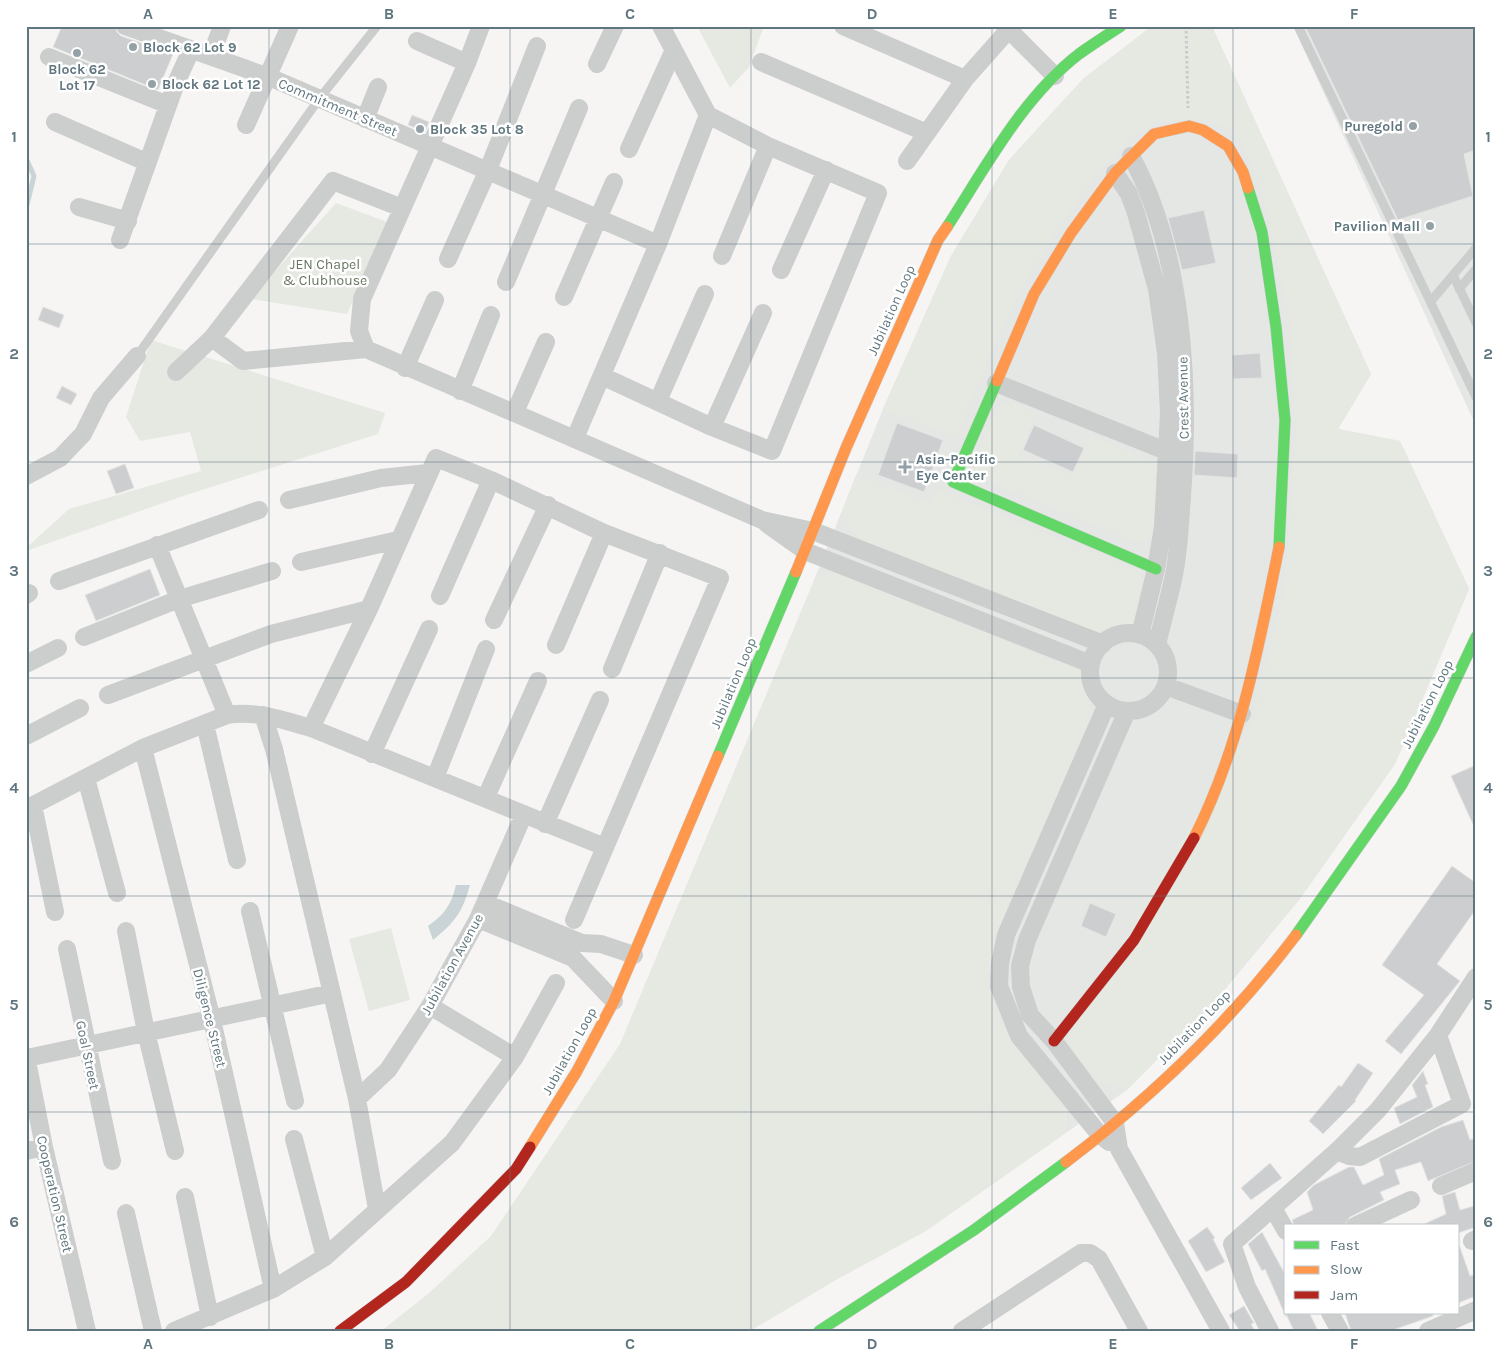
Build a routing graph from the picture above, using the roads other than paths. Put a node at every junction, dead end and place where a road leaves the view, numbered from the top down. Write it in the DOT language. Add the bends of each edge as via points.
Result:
graph roads {
  1 [pos="125,26"];
  2 [pos="222,26"];
  3 [pos="290,26"];
  4 [pos="377,26"];
  5 [pos="481,26"];
  6 [pos="615,26"];
  7 [pos="661,26"];
  8 [pos="843,26"];
  9 [pos="1122,26"];
  10 [pos="1298,26"];
  11 [pos="1008,27"];
  12 [pos="152,32"];
  13 [pos="417,41"];
  14 [pos="536,46"];
  15 [pos="192,50"];
  16 [pos="673,52"];
  17 [pos="211,56"];
  18 [pos="49,57"];
  19 [pos="761,62"];
  20 [pos="467,63"];
  21 [pos="597,64"];
  22 [pos="1055,76"];
  23 [pos="269,77"];
  24 [pos="965,79"];
  25 [pos="378,88"];
  26 [pos="319,99"];
  27 [pos="168,105"];
  28 [pos="579,108"];
  29 [pos="708,115"];
  30 [pos="365,119"];
  31 [pos="54,122"];
  32 [pos="246,125"];
  33 [pos="927,133"];
  34 [pos="768,146"];
  35 [pos="430,147"];
  36 [pos="629,149"];
  37 [pos="1131,156"];
  38 [pos="907,160"];
  39 [pos="146,162"];
  40 [pos="488,170"];
  41 [pos="826,170"];
  42 [pos="1115,173"];
  43 [pos="614,182"];
  44 [pos="543,195"];
  45 [pos="79,207"];
  46 [pos="402,208"];
  47 [pos="597,218"];
  48 [pos="128,220"];
  49 [pos="120,240"];
  50 [pos="658,244"];
  51 [pos="1476,248"];
  52 [pos="722,256"];
  53 [pos="448,260"];
  54 [pos="1476,269"];
  55 [pos="781,270"];
  56 [pos="1453,275"];
  57 [pos="506,282"];
  58 [pos="1459,289"];
  59 [pos="706,294"];
  60 [pos="564,297"];
  61 [pos="435,300"];
  62 [pos="1431,301"];
  63 [pos="763,313"];
  64 [pos="491,315"];
  65 [pos="1476,323"];
  66 [pos="212,338"];
  67 [pos="546,342"];
  68 [pos="366,349"];
  69 [pos="137,356"];
  70 [pos="405,368"];
  71 [pos="176,372"];
  72 [pos="602,376"];
  73 [pos="996,383"];
  74 [pos="460,391"];
  75 [pos="1476,397"];
  76 [pos="658,401"];
  77 [pos="515,412"];
  78 [pos="712,427"];
  79 [pos="575,438"];
  80 [pos="1166,452"];
  81 [pos="1185,452"];
  82 [pos="428,473"];
  83 [pos="26,476"];
  84 [pos="490,480"];
  85 [pos="289,500"];
  86 [pos="548,505"];
  87 [pos="259,510"];
  88 [pos="762,520"];
  89 [pos="813,531"];
  90 [pos="604,532"];
  91 [pos="398,540"];
  92 [pos="157,545"];
  93 [pos="805,551"];
  94 [pos="660,553"];
  95 [pos="301,562"];
  96 [pos="1156,569"];
  97 [pos="272,571"];
  98 [pos="59,581"];
  99 [pos="440,596"];
  100 [pos="179,600"];
  101 [pos="369,609"];
  102 [pos="494,620"];
  103 [pos="429,630"];
  104 [pos="1140,635"];
  105 [pos="84,637"];
  106 [pos="1476,638"];
  107 [pos="1103,644"];
  108 [pos="556,645"];
  109 [pos="1157,645"];
  110 [pos="58,648"];
  111 [pos="486,649"];
  112 [pos="203,659"];
  113 [pos="26,664"];
  114 [pos="1091,664"];
  115 [pos="612,669"];
  116 [pos="538,681"];
  117 [pos="1166,686"];
  118 [pos="108,695"];
  119 [pos="600,700"];
  120 [pos="1107,704"];
  121 [pos="80,708"];
  122 [pos="1127,711"];
  123 [pos="1242,714"];
  124 [pos="227,715"];
  125 [pos="263,715"];
  126 [pos="204,724"];
  127 [pos="311,728"];
  128 [pos="26,736"];
  129 [pos="143,748"];
  130 [pos="372,754"];
  131 [pos="86,778"];
  132 [pos="435,778"];
  133 [pos="486,797"];
  134 [pos="30,807"];
  135 [pos="524,814"];
  136 [pos="545,824"];
  137 [pos="605,847"];
  138 [pos="237,860"];
  139 [pos="116,892"];
  140 [pos="250,911"];
  141 [pos="482,911"];
  142 [pos="54,912"];
  143 [pos="574,920"];
  144 [pos="126,931"];
  145 [pos="582,943"];
  146 [pos="67,949"];
  147 [pos="634,955"];
  148 [pos="573,958"];
  149 [pos="1476,978"];
  150 [pos="556,983"];
  151 [pos="332,993"];
  152 [pos="614,1001"];
  153 [pos="274,1005"];
  154 [pos="430,1006"];
  155 [pos="212,1020"];
  156 [pos="146,1032"];
  157 [pos="1438,1035"];
  158 [pos="1054,1041"];
  159 [pos="85,1044"];
  160 [pos="27,1057"];
  161 [pos="515,1057"];
  162 [pos="357,1100"];
  163 [pos="295,1101"];
  164 [pos="1115,1123"];
  165 [pos="1100,1135"];
  166 [pos="294,1139"];
  167 [pos="44,1147"];
  168 [pos="1119,1149"];
  169 [pos="26,1151"];
  170 [pos="176,1151"];
  171 [pos="1336,1151"];
  172 [pos="112,1161"];
  173 [pos="1476,1171"];
  174 [pos="1441,1186"];
  175 [pos="185,1197"];
  176 [pos="1411,1200"];
  177 [pos="1273,1208"];
  178 [pos="377,1209"];
  179 [pos="126,1214"];
  180 [pos="1359,1224"];
  181 [pos="1284,1227"];
  182 [pos="325,1257"];
  183 [pos="273,1289"];
  184 [pos="1476,1310"];
  185 [pos="1331,1314"];
  186 [pos="210,1317"];
  187 [pos="87,1331"];
  188 [pos="153,1331"];
  189 [pos="174,1331"];
  190 [pos="340,1331"];
  191 [pos="819,1331"];
  192 [pos="962,1331"];
  193 [pos="1139,1331"];
  194 [pos="1221,1331"];
  195 [pos="1270,1331"];
  196 [pos="1340,1331"];
  197 [pos="1428,1331"];
  1 -- 12 [label="street, Commitment Street"];
  2 -- 17 [label="street"];
  3 -- 23 [label="street"];
  4 -- 26 [label="lane"];
  5 -- 20 [label="street"];
  6 -- 21 [label="street"];
  7 -- 16 [label="street"];
  8 -- 24 [label="street"];
  9 -- 22 [label="main road, Jubilation Loop" via="1079,54"];
  10 -- 62 [label="lane"];
  11 -- 22 [label="street"];
  11 -- 24 [label="street"];
  12 -- 15 [label="street, Commitment Street"];
  13 -- 20 [label="street"];
  14 -- 40 [label="street"];
  15 -- 17 [label="street, Commitment Street"];
  15 -- 27 [label="street"];
  16 -- 29 [label="street"];
  16 -- 36 [label="street"];
  17 -- 23 [label="street, Commitment Street"];
  18 -- 27 [label="street"];
  19 -- 33 [label="street"];
  20 -- 35 [label="street"];
  22 -- 89 [label="main road, Jubilation Loop" via="1014,124 938,240"];
  23 -- 26 [label="street, Commitment Street"];
  23 -- 32 [label="street"];
  24 -- 33 [label="street"];
  25 -- 30 [label="street"];
  26 -- 30 [label="street, Commitment Street"];
  26 -- 69 [label="lane"];
  27 -- 39 [label="street"];
  28 -- 44 [label="street"];
  29 -- 34 [label="street"];
  29 -- 50 [label="street"];
  30 -- 35 [label="street, Commitment Street"];
  31 -- 39 [label="street"];
  33 -- 38 [label="street"];
  34 -- 41 [label="street"];
  34 -- 52 [label="street"];
  35 -- 40 [label="street, Commitment Street"];
  35 -- 46 [label="street"];
  37 -- 42 [label="main road"];
  37 -- 81 [label="street, Crest Avenue" via="1156,209 1173,287 1183,352"];
  37 -- 123 [label="main road" via="1154,134 1189,126 1203,130 1228,146 1242,172 1262,232 1285,420 1280,543"];
  39 -- 48 [label="street"];
  40 -- 44 [label="street, Commitment Street"];
  40 -- 53 [label="street"];
  41 -- 55 [label="street"];
  41 -- 78 [label="street" via="878,193 772,452"];
  42 -- 73 [label="main road" via="1071,233 1034,294"];
  42 -- 80 [label="street, Crest Avenue" via="1129,194 1136,213 1157,289 1166,352"];
  43 -- 47 [label="street"];
  44 -- 47 [label="street, Commitment Street"];
  44 -- 57 [label="street"];
  45 -- 48 [label="street"];
  46 -- 66 [label="street" via="333,181"];
  46 -- 68 [label="street" via="362,299 359,331"];
  47 -- 50 [label="street, Commitment Street"];
  47 -- 60 [label="street"];
  48 -- 49 [label="street"];
  50 -- 72 [label="street"];
  51 -- 56 [label="lane"];
  54 -- 58 [label="lane"];
  56 -- 58 [label="lane"];
  56 -- 62 [label="lane"];
  58 -- 65 [label="lane"];
  59 -- 76 [label="street"];
  61 -- 70 [label="street"];
  62 -- 75 [label="lane"];
  63 -- 78 [label="street"];
  64 -- 74 [label="street"];
  66 -- 68 [label="street" via="243,361"];
  66 -- 71 [label="street"];
  67 -- 77 [label="street"];
  68 -- 70 [label="street"];
  69 -- 83 [label="street" via="101,398 83,434 60,458"];
  70 -- 74 [label="street"];
  72 -- 76 [label="street"];
  72 -- 79 [label="street"];
  73 -- 80 [label="street"];
  73 -- 96 [label="main road" via="953,482"];
  74 -- 77 [label="street"];
  76 -- 78 [label="street"];
  77 -- 79 [label="street"];
  79 -- 88 [label="street"];
  80 -- 81 [label="street"];
  80 -- 96 [label="street, Crest Avenue" via="1163,527"];
  81 -- 109 [label="street, Crest Avenue" via="1174,574"];
  82 -- 84 [label="street" via="436,458"];
  82 -- 85 [label="street" via="381,478"];
  82 -- 91 [label="street"];
  84 -- 86 [label="street"];
  84 -- 99 [label="street"];
  86 -- 90 [label="street"];
  86 -- 102 [label="street"];
  87 -- 92 [label="street"];
  88 -- 89 [label="street"];
  88 -- 93 [label="street"];
  89 -- 93 [label="main road, Jubilation Loop"];
  89 -- 107 [label="street"];
  90 -- 94 [label="street"];
  90 -- 108 [label="street"];
  91 -- 95 [label="street"];
  91 -- 101 [label="street"];
  92 -- 98 [label="street"];
  92 -- 100 [label="street"];
  93 -- 114 [label="street"];
  93 -- 147 [label="main road, Jubilation Loop"];
  94 -- 115 [label="street"];
  94 -- 137 [label="street" via="720,578"];
  96 -- 104 [label="street, Crest Avenue"];
  97 -- 100 [label="street"];
  100 -- 105 [label="street"];
  100 -- 112 [label="street"];
  101 -- 112 [label="street" via="271,634"];
  101 -- 127 [label="street"];
  103 -- 130 [label="street"];
  104 -- 107 [label="street" via="1114,637"];
  104 -- 109 [label="street"];
  106 -- 164 [label="main road, Jubilation Loop" via="1405,779 1331,888 1212,1033"];
  107 -- 114 [label="street"];
  109 -- 117 [label="street" via="1167,664"];
  110 -- 113 [label="street"];
  111 -- 132 [label="street"];
  112 -- 118 [label="street"];
  112 -- 124 [label="street"];
  114 -- 120 [label="street" via="1093,686"];
  116 -- 133 [label="street"];
  117 -- 122 [label="street" via="1151,705"];
  117 -- 123 [label="street"];
  119 -- 136 [label="street"];
  120 -- 122 [label="street"];
  120 -- 165 [label="street" via="1006,935 999,986 1019,1036"];
  121 -- 128 [label="street"];
  122 -- 158 [label="street" via="1026,940 1020,966 1030,1014"];
  123 -- 158 [label="main road" via="1195,836 1134,940"];
  124 -- 125 [label="street"];
  124 -- 126 [label="street"];
  125 -- 127 [label="street"];
  125 -- 151 [label="street"];
  126 -- 129 [label="street"];
  126 -- 138 [label="street"];
  127 -- 130 [label="street"];
  129 -- 131 [label="street"];
  129 -- 155 [label="street, Diligence Street"];
  130 -- 132 [label="street"];
  131 -- 134 [label="street"];
  131 -- 139 [label="street"];
  132 -- 133 [label="street"];
  133 -- 135 [label="street"];
  134 -- 142 [label="street"];
  135 -- 136 [label="street"];
  135 -- 141 [label="street, Jubilation Avenue"];
  136 -- 137 [label="street"];
  137 -- 143 [label="street"];
  140 -- 153 [label="street"];
  141 -- 145 [label="street"];
  141 -- 148 [label="street"];
  141 -- 154 [label="street, Jubilation Avenue"];
  144 -- 156 [label="street"];
  145 -- 147 [label="street" via="601,944"];
  145 -- 148 [label="street"];
  146 -- 159 [label="street, Goal Street"];
  147 -- 152 [label="main road, Jubilation Loop"];
  148 -- 152 [label="street"];
  149 -- 157 [label="street"];
  150 -- 161 [label="street"];
  151 -- 153 [label="street"];
  151 -- 162 [label="street"];
  152 -- 190 [label="main road, Jubilation Loop" via="577,1071 516,1170 406,1282"];
  153 -- 155 [label="street"];
  153 -- 163 [label="street"];
  154 -- 161 [label="street"];
  154 -- 162 [label="street, Jubilation Avenue" via="388,1070"];
  155 -- 156 [label="street"];
  155 -- 183 [label="street, Diligence Street"];
  156 -- 159 [label="street"];
  156 -- 170 [label="street"];
  157 -- 171 [label="street" via="1378,1110"];
  157 -- 171 [label="street" via="1462,1104 1360,1157"];
  158 -- 164 [label="street"];
  159 -- 160 [label="street"];
  159 -- 172 [label="street, Goal Street"];
  160 -- 167 [label="street, Cooperation Street"];
  161 -- 178 [label="street" via="452,1143"];
  162 -- 178 [label="street"];
  164 -- 165 [label="main road, Jubilation Loop"];
  164 -- 168 [label="street"];
  165 -- 168 [label="street"];
  165 -- 191 [label="main road, Jubilation Loop" via="968,1233"];
  166 -- 182 [label="street"];
  167 -- 169 [label="street"];
  167 -- 187 [label="street, Cooperation Street"];
  168 -- 194 [label="street"];
  171 -- 177 [label="street"];
  173 -- 174 [label="street"];
  175 -- 186 [label="street"];
  176 -- 180 [label="street"];
  177 -- 181 [label="street"];
  177 -- 195 [label="street" via="1232,1244 1247,1287"];
  178 -- 182 [label="street"];
  179 -- 188 [label="street"];
  182 -- 183 [label="street"];
  183 -- 186 [label="street"];
  184 -- 197 [label="street"];
  185 -- 196 [label="street"];
  186 -- 189 [label="street"];
  192 -- 193 [label="street" via="1081,1253 1099,1258"];
}
